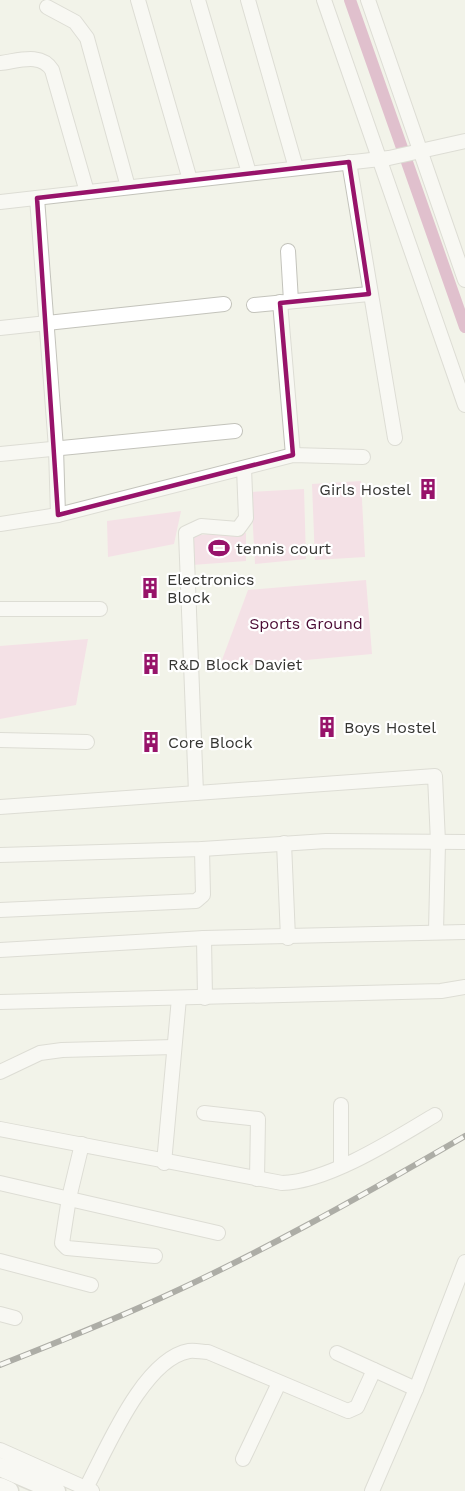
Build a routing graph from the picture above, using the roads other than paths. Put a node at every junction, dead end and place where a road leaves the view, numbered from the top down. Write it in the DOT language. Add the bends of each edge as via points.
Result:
graph roads {
  1 [pos="138,0"];
  2 [pos="198,0"];
  3 [pos="248,0"];
  4 [pos="324,0"];
  5 [pos="368,0"];
  6 [pos="47,7"];
  7 [pos="0,63"];
  8 [pos="465,141"];
  9 [pos="416,151"];
  10 [pos="384,159"];
  11 [pos="349,162"];
  12 [pos="296,168"];
  13 [pos="249,172"];
  14 [pos="190,180"];
  15 [pos="128,187"];
  16 [pos="87,192"];
  17 [pos="37,198"];
  18 [pos="0,202"];
  19 [pos="288,251"];
  20 [pos="465,280"];
  21 [pos="369,294"];
  22 [pos="286,302"];
  23 [pos="224,304"];
  24 [pos="254,305"];
  25 [pos="46,324"];
  26 [pos="0,328"];
  27 [pos="465,405"];
  28 [pos="235,431"];
  29 [pos="395,438"];
  30 [pos="56,448"];
  31 [pos="0,454"];
  32 [pos="293,455"];
  33 [pos="363,457"];
  34 [pos="244,468"];
  35 [pos="58,515"];
  36 [pos="0,524"];
  37 [pos="0,609"];
  38 [pos="100,609"];
  39 [pos="0,740"];
  40 [pos="87,742"];
  41 [pos="196,793"];
  42 [pos="0,807"];
  43 [pos="438,842"];
  44 [pos="465,842"];
  45 [pos="284,843"];
  46 [pos="202,849"];
  47 [pos="0,855"];
  48 [pos="0,910"];
  49 [pos="436,932"];
  50 [pos="465,932"];
  51 [pos="204,938"];
  52 [pos="288,938"];
  53 [pos="0,950"];
  54 [pos="465,987"];
  55 [pos="179,998"];
  56 [pos="205,998"];
  57 [pos="0,1002"];
  58 [pos="174,1047"];
  59 [pos="0,1072"];
  60 [pos="341,1105"];
  61 [pos="204,1113"];
  62 [pos="435,1115"];
  63 [pos="0,1129"];
  64 [pos="82,1144"];
  65 [pos="164,1162"];
  66 [pos="341,1165"];
  67 [pos="257,1179"];
  68 [pos="0,1183"];
  69 [pos="69,1198"];
  70 [pos="218,1233"];
  71 [pos="155,1256"];
  72 [pos="0,1261"];
  73 [pos="465,1262"];
  74 [pos="91,1285"];
  75 [pos="0,1314"];
  76 [pos="15,1318"];
  77 [pos="337,1353"];
  78 [pos="374,1370"];
  79 [pos="279,1383"];
  80 [pos="416,1389"];
  81 [pos="0,1450"];
  82 [pos="243,1459"];
  83 [pos="0,1467"];
  84 [pos="0,1487"];
  85 [pos="89,1490"];
  86 [pos="9,1491"];
  87 [pos="56,1491"];
  88 [pos="372,1491"];
  1 -- 14 [label="street"];
  2 -- 13 [label="street"];
  3 -- 12 [label="street"];
  4 -- 10 [label="street"];
  5 -- 9 [label="street"];
  6 -- 15 [label="street" via="75,22 87,38"];
  7 -- 16 [label="street" via="40,59 48,62"];
  8 -- 9 [label="street"];
  9 -- 10 [label="street"];
  9 -- 20 [label="street"];
  10 -- 11 [label="street"];
  10 -- 27 [label="street"];
  11 -- 12 [label="street"];
  11 -- 21 [label="street"];
  12 -- 13 [label="street"];
  13 -- 14 [label="street"];
  14 -- 15 [label="street"];
  15 -- 16 [label="street"];
  16 -- 17 [label="street"];
  17 -- 18 [label="street"];
  17 -- 25 [label="street"];
  19 -- 22 [label="street"];
  21 -- 22 [label="street"];
  21 -- 29 [label="street"];
  22 -- 24 [label="street"];
  22 -- 32 [label="street"];
  23 -- 25 [label="street"];
  25 -- 26 [label="street"];
  25 -- 30 [label="street"];
  28 -- 30 [label="street"];
  30 -- 31 [label="street"];
  30 -- 35 [label="street"];
  32 -- 33 [label="street"];
  32 -- 34 [label="street"];
  34 -- 35 [label="street"];
  34 -- 41 [label="street" via="246,518 238,529 201,526 186,533"];
  35 -- 36 [label="street"];
  37 -- 38 [label="street"];
  39 -- 40 [label="street"];
  41 -- 42 [label="street"];
  41 -- 43 [label="street" via="435,776"];
  43 -- 44 [label="street"];
  43 -- 45 [label="street"];
  43 -- 49 [label="street"];
  45 -- 46 [label="street"];
  45 -- 52 [label="street"];
  46 -- 47 [label="street"];
  46 -- 48 [label="street" via="203,895 196,901"];
  49 -- 50 [label="street"];
  49 -- 52 [label="street"];
  51 -- 52 [label="street"];
  51 -- 53 [label="street"];
  51 -- 56 [label="street"];
  54 -- 56 [label="street"];
  55 -- 56 [label="street"];
  55 -- 57 [label="street"];
  55 -- 58 [label="street"];
  58 -- 59 [label="street" via="40,1053"];
  58 -- 65 [label="street"];
  60 -- 66 [label="street"];
  61 -- 67 [label="street" via="258,1119"];
  62 -- 66 [label="street" via="376,1150"];
  63 -- 64 [label="street"];
  64 -- 65 [label="street"];
  64 -- 69 [label="street"];
  65 -- 67 [label="street"];
  66 -- 67 [label="street" via="298,1183"];
  68 -- 69 [label="street"];
  69 -- 70 [label="street"];
  69 -- 71 [label="street" via="64,1246"];
  72 -- 74 [label="street"];
  73 -- 80 [label="street"];
  75 -- 76 [label="street"];
  77 -- 78 [label="street"];
  78 -- 79 [label="street" via="354,1411"];
  78 -- 80 [label="street"];
  79 -- 82 [label="street"];
  79 -- 85 [label="street" via="208,1352 189,1351 170,1359 137,1395"];
  80 -- 88 [label="street"];
  81 -- 85 [label="street"];
  83 -- 87 [label="main road"];
  84 -- 86 [label="main road"];
}
